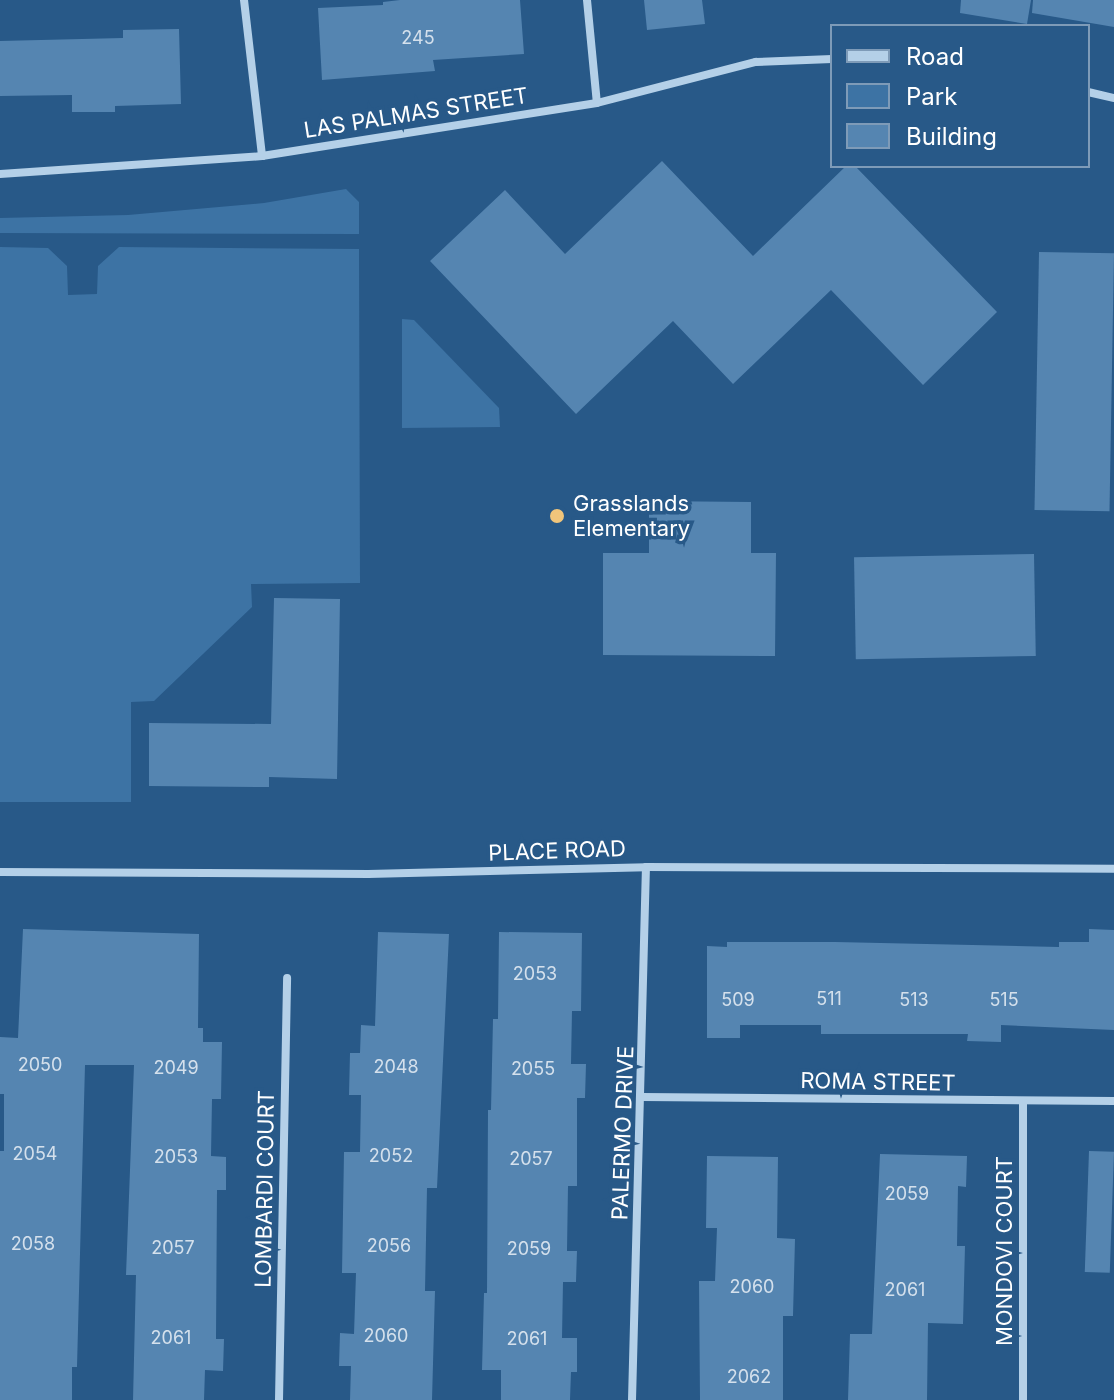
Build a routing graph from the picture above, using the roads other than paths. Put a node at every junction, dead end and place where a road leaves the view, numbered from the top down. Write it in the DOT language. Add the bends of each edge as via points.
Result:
graph roads {
  1 [pos="244,0"];
  2 [pos="587,0"];
  3 [pos="830,59"];
  4 [pos="1090,92"];
  5 [pos="1114,98"];
  6 [pos="597,103"];
  7 [pos="262,156"];
  8 [pos="0,174"];
  9 [pos="646,867"];
  10 [pos="1114,869"];
  11 [pos="0,872"];
  12 [pos="287,978"];
  13 [pos="642,1097"];
  14 [pos="1114,1101"];
  15 [pos="1023,1102"];
  16 [pos="279,1400"];
  17 [pos="632,1400"];
  18 [pos="1023,1400"];
  1 -- 7 [label="street"];
  2 -- 6 [label="street"];
  3 -- 6 [label="street, LAS PALMAS STREET" via="756,62"];
  4 -- 5 [label="street"];
  6 -- 7 [label="street, LAS PALMAS STREET"];
  7 -- 8 [label="street, LAS PALMAS STREET"];
  9 -- 10 [label="street, PLACE ROAD"];
  9 -- 11 [label="street, PLACE ROAD" via="368,874"];
  9 -- 13 [label="street, PALERMO DRIVE"];
  12 -- 16 [label="street, LOMBARDI COURT"];
  13 -- 15 [label="street, ROMA STREET"];
  13 -- 17 [label="street, PALERMO DRIVE"];
  14 -- 15 [label="street, ROMA STREET"];
  15 -- 18 [label="street, MONDOVI COURT"];
}
